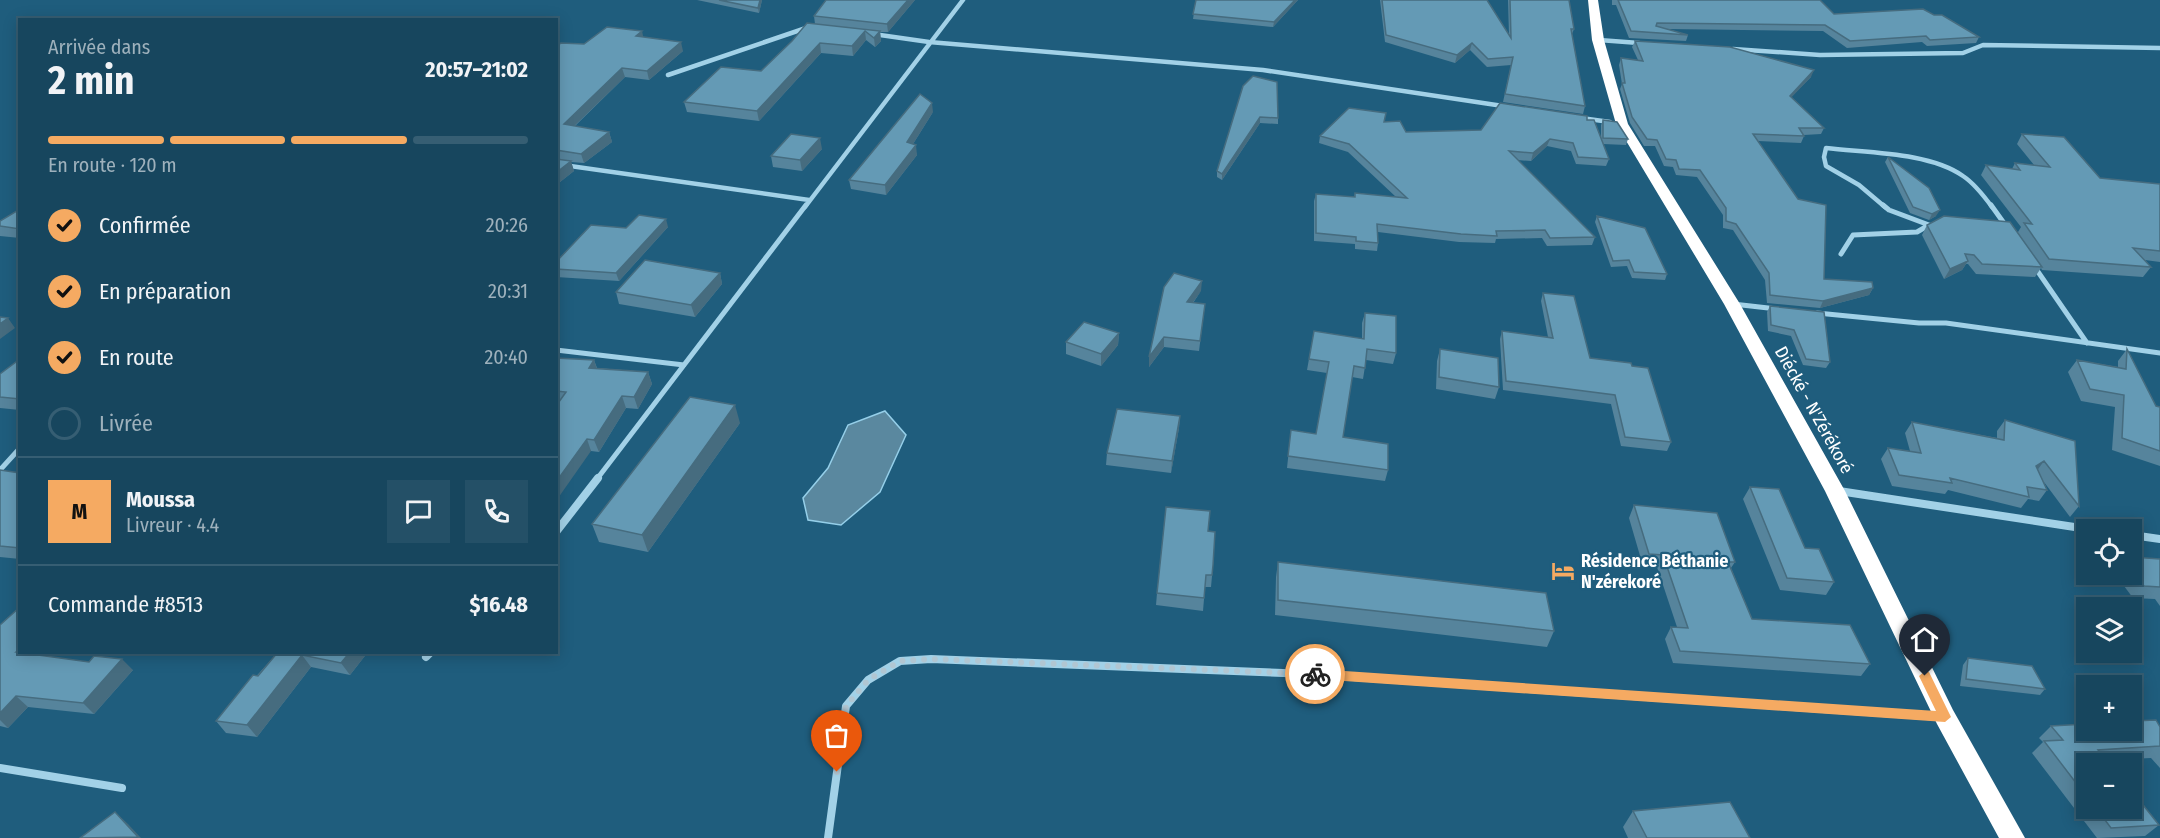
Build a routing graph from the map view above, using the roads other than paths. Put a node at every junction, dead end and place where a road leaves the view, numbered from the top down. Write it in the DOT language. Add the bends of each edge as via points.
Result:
graph roads {
  1 [pos="963,0"];
  2 [pos="1593,0"];
  3 [pos="816,27"];
  4 [pos="871,33"];
  5 [pos="1598,40"];
  6 [pos="929,42"];
  7 [pos="1645,44"];
  8 [pos="2160,48"];
  9 [pos="1727,49"];
  10 [pos="668,75"];
  11 [pos="1514,108"];
  12 [pos="1580,118"];
  13 [pos="1622,124"];
  14 [pos="558,164"];
  15 [pos="809,200"];
  16 [pos="1937,221"];
  17 [pos="1929,225"];
  18 [pos="1995,226"];
  19 [pos="1841,254"];
  20 [pos="2027,256"];
  21 [pos="1732,304"];
  22 [pos="1779,309"];
  23 [pos="1814,313"];
  24 [pos="2087,343"];
  25 [pos="558,350"];
  26 [pos="2160,353"];
  27 [pos="684,365"];
  28 [pos="18,450"];
  29 [pos="0,470"];
  30 [pos="1835,491"];
  31 [pos="2076,527"];
  32 [pos="558,529"];
  33 [pos="2142,536"];
  34 [pos="2160,539"];
  35 [pos="1945,717"];
  36 [pos="0,768"];
  37 [pos="122,788"];
  38 [pos="828,838"];
  39 [pos="2012,838"];
  1 -- 6 [label="street"];
  2 -- 5 [label="highway, Diécké - N'Zérékoré"];
  3 -- 10 [label="street" via="805,27"];
  4 -- 6 [label="street"];
  5 -- 7 [label="street"];
  5 -- 13 [label="highway, Diécké - N'Zérékoré"];
  6 -- 11 [label="street" via="1263,70"];
  6 -- 15 [label="street"];
  8 -- 9 [label="street" via="1983,45 1964,53 1820,55"];
  12 -- 13 [label="street"];
  13 -- 21 [label="highway, Diécké - N'Zérékoré"];
  14 -- 15 [label="street"];
  15 -- 27 [label="street"];
  16 -- 17 [label="street"];
  17 -- 18 [label="street" via="1889,210 1859,185 1826,166 1826,148 1930,162 1962,175 1989,201 2007,227"];
  17 -- 19 [label="street" via="1917,232 1853,235"];
  20 -- 24 [label="street"];
  21 -- 22 [label="street"];
  21 -- 30 [label="highway, Diécké - N'Zérékoré"];
  23 -- 24 [label="street" via="1946,323"];
  24 -- 26 [label="street"];
  25 -- 27 [label="street"];
  27 -- 32 [label="street"];
  28 -- 29 [label="street"];
  30 -- 31 [label="street"];
  30 -- 35 [label="highway, Diécké - N'Zérékoré"];
  33 -- 34 [label="street"];
  35 -- 38 [label="street" via="1309,674 900,661 868,680 846,706"];
  35 -- 39 [label="highway, Diécké - N'Zérékoré"];
  36 -- 37 [label="street"];
}
